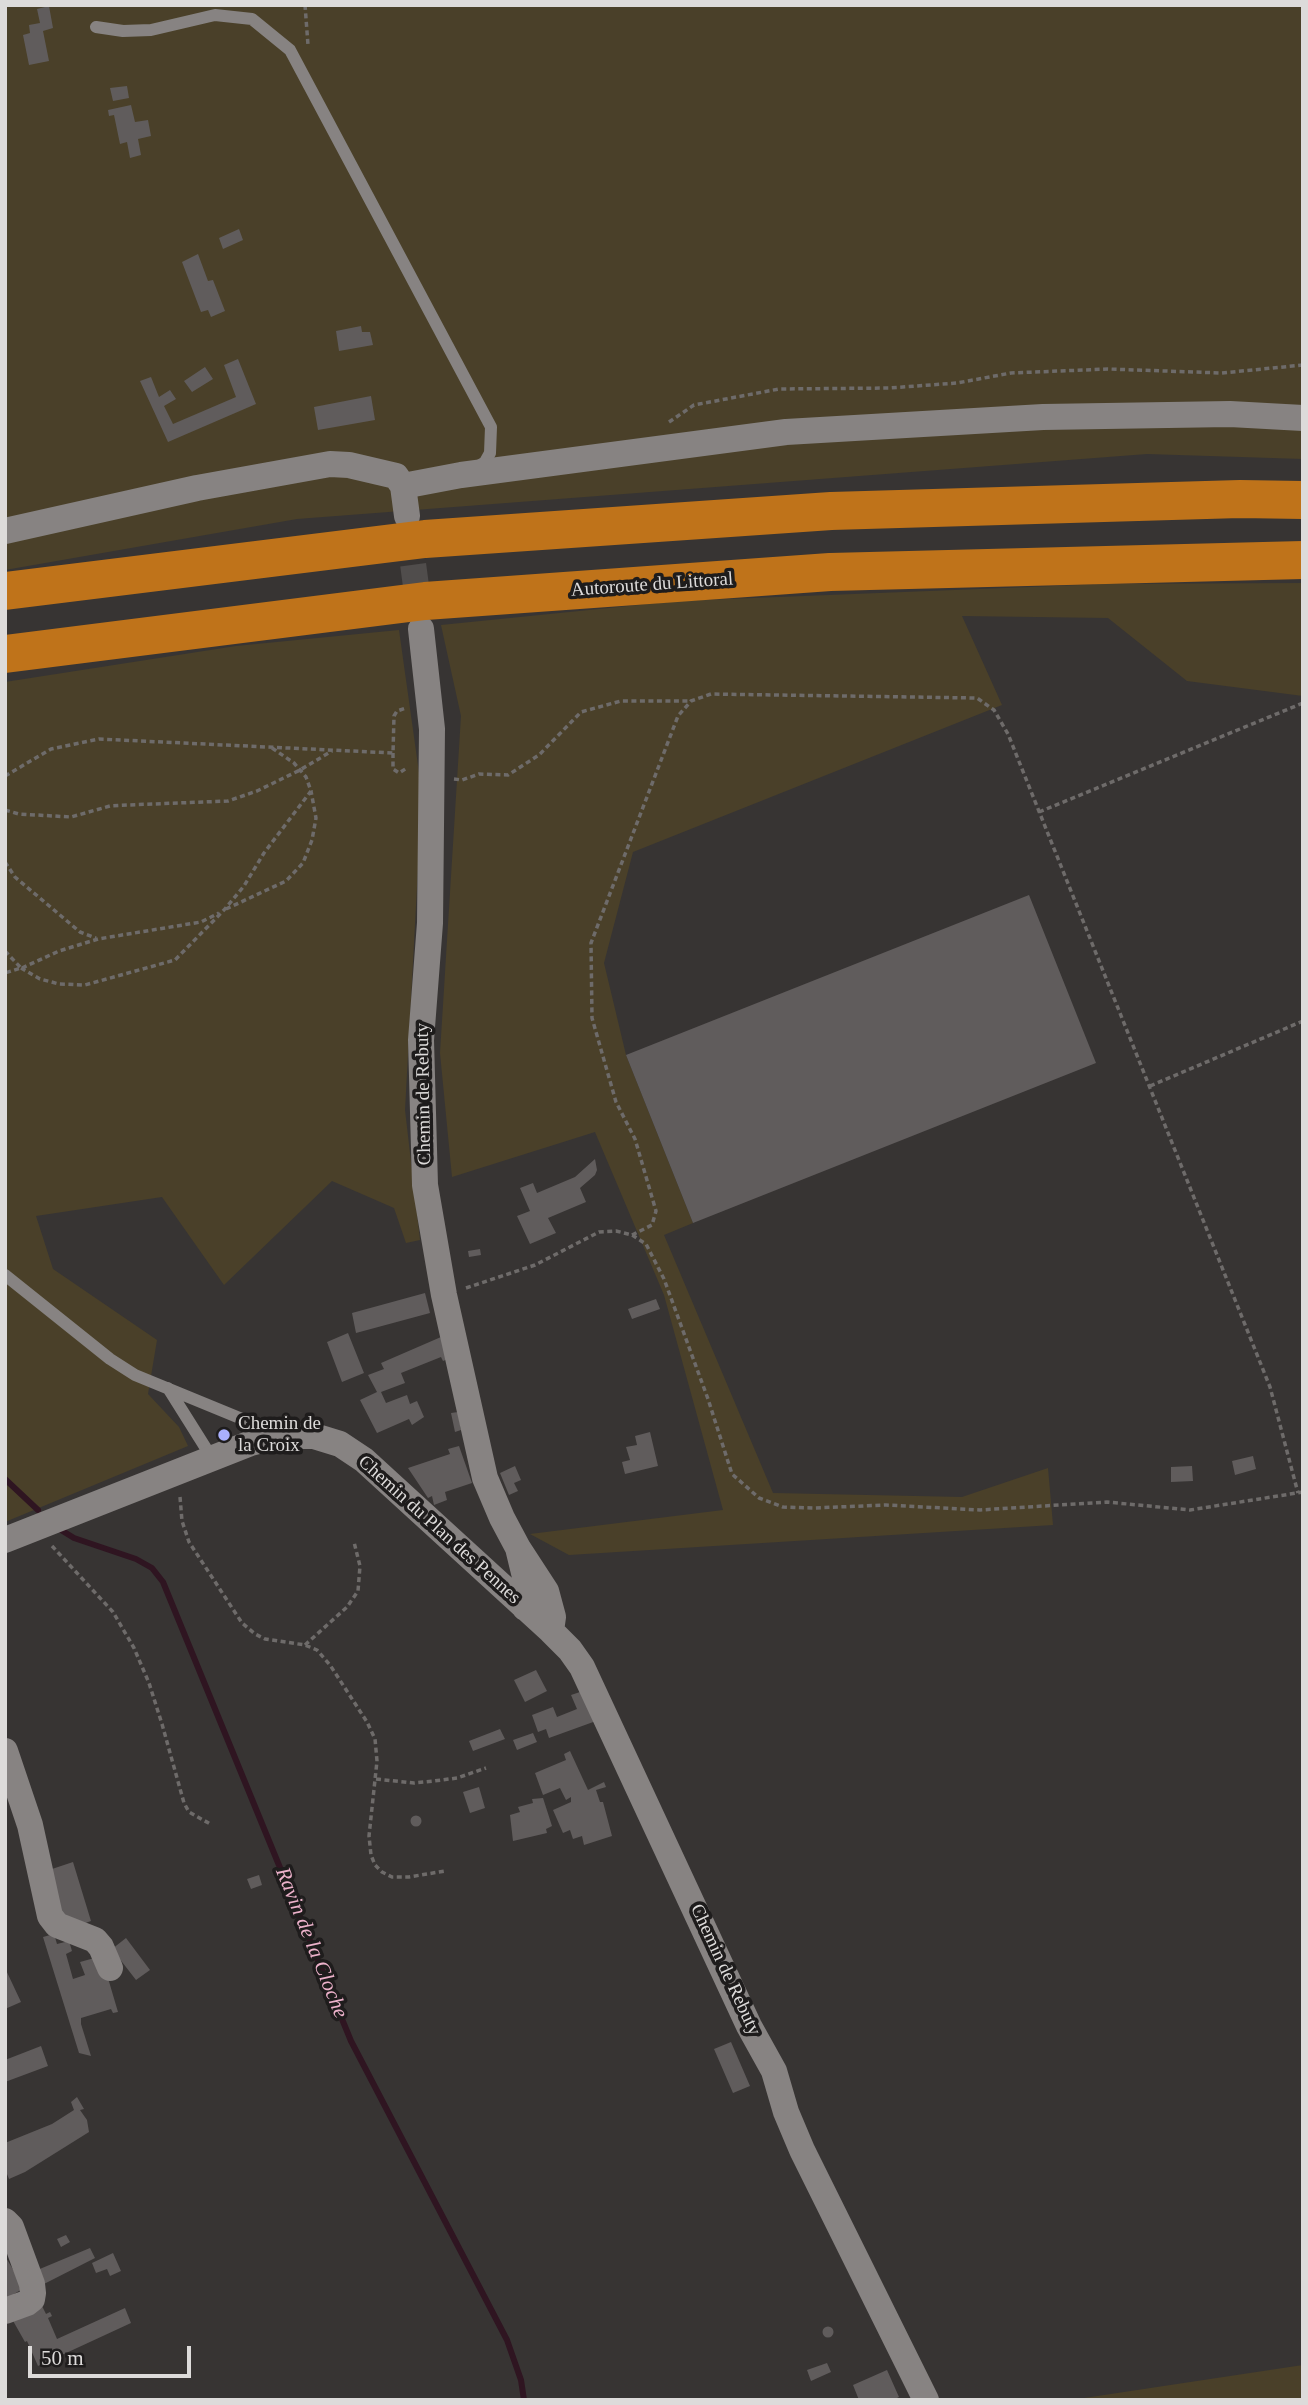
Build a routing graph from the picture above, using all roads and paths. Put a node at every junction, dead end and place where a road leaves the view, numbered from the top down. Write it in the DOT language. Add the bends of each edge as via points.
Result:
graph roads {
  1 [pos="96,27"];
  2 [pos="1303,365"];
  3 [pos="1303,418"];
  4 [pos="625,454"];
  5 [pos="461,475"];
  6 [pos="403,486"];
  7 [pos="1303,500"];
  8 [pos="407,516"];
  9 [pos="5,531"];
  10 [pos="1303,560"];
  11 [pos="5,591"];
  12 [pos="421,629"];
  13 [pos="5,654"];
  14 [pos="691,701"];
  15 [pos="1303,703"];
  16 [pos="429,706"];
  17 [pos="272,747"];
  18 [pos="334,750"];
  19 [pos="300,770"];
  20 [pos="5,776"];
  21 [pos="431,777"];
  22 [pos="312,791"];
  23 [pos="5,810"];
  24 [pos="1040,812"];
  25 [pos="5,862"];
  26 [pos="224,911"];
  27 [pos="98,939"];
  28 [pos="5,951"];
  29 [pos="21,968"];
  30 [pos="5,973"];
  31 [pos="1303,1021"];
  32 [pos="1150,1086"];
  33 [pos="632,1235"];
  34 [pos="5,1275"];
  35 [pos="444,1295"];
  36 [pos="168,1388"];
  37 [pos="259,1440"];
  38 [pos="212,1458"];
  39 [pos="172,1473"];
  40 [pos="1300,1493"];
  41 [pos="41,1526"];
  42 [pos="5,1541"];
  43 [pos="354,1542"];
  44 [pos="518,1548"];
  45 [pos="525,1608"];
  46 [pos="551,1631"];
  47 [pos="306,1645"];
  48 [pos="5,1751"];
  49 [pos="486,1768"];
  50 [pos="376,1779"];
  51 [pos="212,1825"];
  52 [pos="445,1871"];
  53 [pos="110,1968"];
  54 [pos="5,2221"];
  55 [pos="5,2311"];
  56 [pos="921,2398"];
  1 -- 5 [label="lane" via="151,30 215,15 252,19 290,50 491,427 485,462"];
  2 -- 4 [label="path" via="1222,373 1108,369 890,388 779,389 694,405"];
  3 -- 4 [label="street" via="1230,414 1030,418 786,432"];
  4 -- 5 [label="street"];
  5 -- 6 [label="street"];
  6 -- 8 [label="street"];
  6 -- 9 [label="street" via="396,477 382,472 330,464"];
  7 -- 11 [label="highway" via="831,510 425,539"];
  10 -- 13 [label="highway, Autoroute du Littoral" via="830,572 453,599"];
  12 -- 16 [label="street, Chemin de Rebuty"];
  14 -- 21 [label="path" via="621,701 581,712 539,755 508,775 479,774 462,780"];
  14 -- 24 [label="path" via="711,694 977,698 994,710 1008,734"];
  14 -- 33 [label="path" via="678,716 591,943 592,1018 616,1102 635,1139 656,1211 652,1225"];
  15 -- 24 [label="path"];
  16 -- 18 [label="path" via="397,711 393,753"];
  16 -- 21 [label="street, Chemin de Rebuty"];
  17 -- 18 [label="path"];
  17 -- 19 [label="path"];
  17 -- 20 [label="path" via="99,739 51,749"];
  18 -- 19 [label="path"];
  19 -- 22 [label="path"];
  19 -- 23 [label="path" via="228,802 128,804 71,817"];
  21 -- 35 [label="street, Chemin de Rebuty" via="430,923 421,1040 425,1185"];
  22 -- 26 [label="path"];
  22 -- 26 [label="path" via="316,818 303,863 286,881"];
  24 -- 32 [label="path"];
  25 -- 27 [label="path" via="15,877 80,932"];
  26 -- 27 [label="path" via="201,922"];
  26 -- 29 [label="path" via="175,960 106,980 59,984"];
  27 -- 29 [label="path"];
  28 -- 29 [label="path"];
  29 -- 30 [label="path"];
  31 -- 32 [label="path"];
  32 -- 40 [label="path" via="1270,1387"];
  33 -- 35 [label="path" via="599,1232 535,1265"];
  33 -- 40 [label="path" via="646,1244 664,1279 732,1474 759,1497 783,1507 886,1505 979,1510 1107,1502 1190,1510"];
  34 -- 36 [label="lane" via="110,1359"];
  35 -- 44 [label="street, Chemin de Rebuty" via="485,1478"];
  36 -- 37 [label="lane" via="247,1422"];
  36 -- 38 [label="lane"];
  37 -- 38 [label="street, Chemin du Plan des Pennes"];
  37 -- 45 [label="street, Chemin du Plan des Pennes" via="301,1434 352,1451"];
  38 -- 39 [label="street, Chemin du Plan des Pennes"];
  39 -- 41 [label="street, Chemin du Plan des Pennes"];
  39 -- 47 [label="path" via="189,1542 242,1623 265,1639"];
  41 -- 42 [label="street, Chemin du Plan des Pennes"];
  41 -- 51 [label="path" via="52,1546 113,1612 134,1648 184,1803 189,1812"];
  43 -- 47 [label="path" via="360,1566 358,1591"];
  44 -- 45 [label="street, Chemin de Rebuty" via="526,1581"];
  44 -- 46 [label="street, Chemin de Rebuty" via="546,1591 553,1616"];
  45 -- 46 [label="street, Chemin du Plan des Pennes"];
  46 -- 56 [label="street, Chemin de Rebuty" via="582,1667 774,2071 802,2150"];
  47 -- 50 [label="path" via="331,1665 367,1722 375,1739"];
  48 -- 53 [label="street" via="30,1825 50,1916 57,1925 95,1940"];
  49 -- 50 [label="path" via="434,1782"];
  50 -- 52 [label="path" via="369,1836 375,1865 392,1877"];
  54 -- 55 [label="street" via="33,2292 27,2303"];
}
